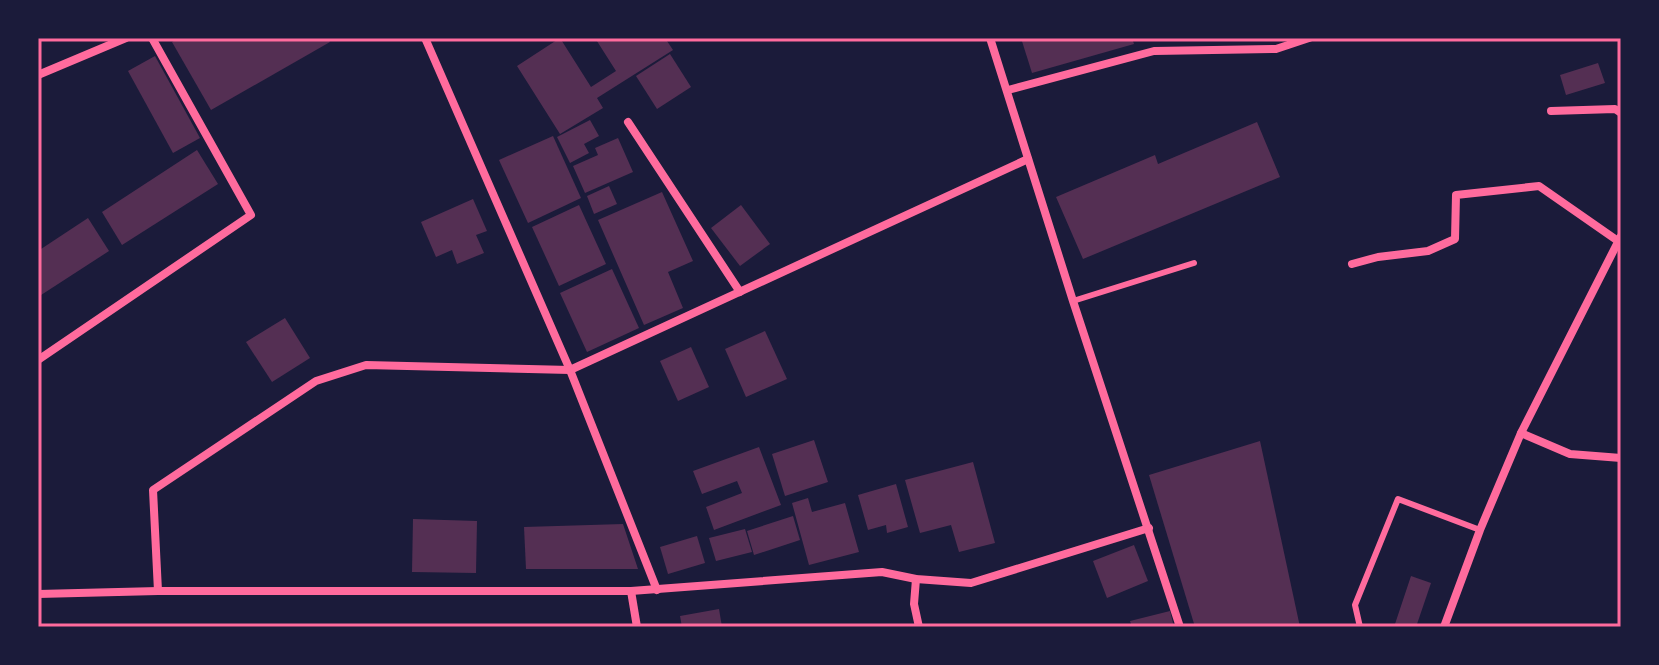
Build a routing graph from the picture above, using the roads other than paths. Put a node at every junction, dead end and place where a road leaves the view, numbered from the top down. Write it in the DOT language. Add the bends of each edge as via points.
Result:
graph roads {
  1 [pos="126,38"];
  2 [pos="152,38"];
  3 [pos="425,38"];
  4 [pos="990,38"];
  5 [pos="1309,38"];
  6 [pos="38,75"];
  7 [pos="1008,90"];
  8 [pos="1551,111"];
  9 [pos="1621,113"];
  10 [pos="628,122"];
  11 [pos="1028,159"];
  12 [pos="1619,239"];
  13 [pos="1194,263"];
  14 [pos="1352,264"];
  15 [pos="740,292"];
  16 [pos="1073,301"];
  17 [pos="38,360"];
  18 [pos="570,370"];
  19 [pos="1521,433"];
  20 [pos="1621,458"];
  21 [pos="1149,528"];
  22 [pos="1480,530"];
  23 [pos="916,579"];
  24 [pos="657,590"];
  25 [pos="158,591"];
  26 [pos="631,591"];
  27 [pos="38,594"];
  28 [pos="637,627"];
  29 [pos="919,627"];
  30 [pos="1180,627"];
  31 [pos="1360,627"];
  32 [pos="1444,627"];
  1 -- 6 [label="street"];
  2 -- 17 [label="street" via="251,215"];
  3 -- 18 [label="street"];
  4 -- 7 [label="street"];
  5 -- 7 [label="street" via="1276,49 1154,51"];
  7 -- 11 [label="street"];
  8 -- 9 [label="street"];
  10 -- 15 [label="street"];
  11 -- 15 [label="street"];
  11 -- 16 [label="street"];
  12 -- 14 [label="street" via="1539,186 1456,195 1455,239 1428,251"];
  12 -- 19 [label="street"];
  13 -- 16 [label="lane"];
  15 -- 18 [label="street"];
  16 -- 21 [label="street"];
  18 -- 24 [label="street"];
  18 -- 25 [label="street" via="366,365 316,381 153,490"];
  19 -- 20 [label="street" via="1570,454"];
  19 -- 22 [label="street"];
  21 -- 23 [label="street" via="971,583"];
  21 -- 30 [label="street"];
  22 -- 31 [label="lane" via="1398,499 1355,605"];
  22 -- 32 [label="street"];
  23 -- 24 [label="street" via="882,572"];
  23 -- 29 [label="street"];
  24 -- 26 [label="street"];
  25 -- 26 [label="street"];
  25 -- 27 [label="street"];
  26 -- 28 [label="street"];
}
